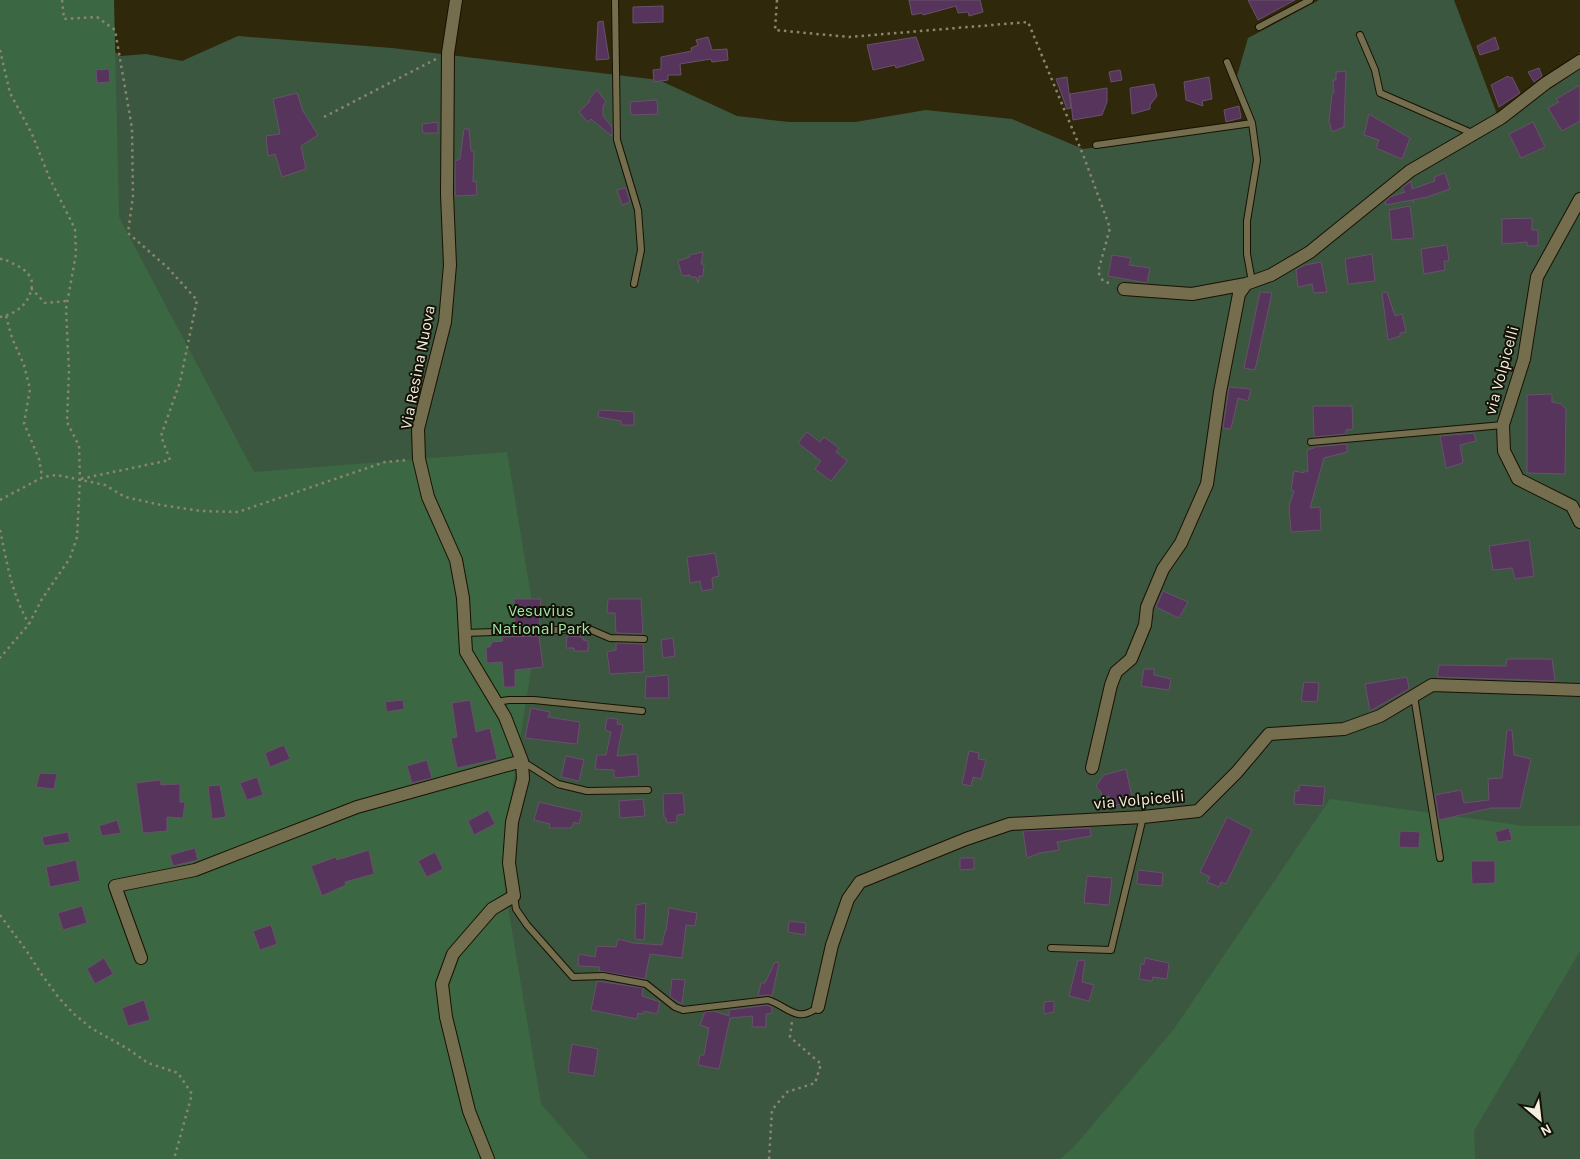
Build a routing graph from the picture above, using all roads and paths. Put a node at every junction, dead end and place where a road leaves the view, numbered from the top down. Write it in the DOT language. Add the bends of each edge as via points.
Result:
graph roads {
  1 [pos="62,0"];
  2 [pos="456,0"];
  3 [pos="615,0"];
  4 [pos="777,0"];
  5 [pos="1310,0"];
  6 [pos="1259,27"];
  7 [pos="1360,35"];
  8 [pos="0,50"];
  9 [pos="448,53"];
  10 [pos="1580,61"];
  11 [pos="1227,62"];
  12 [pos="324,117"];
  13 [pos="1252,123"];
  14 [pos="1474,134"];
  15 [pos="1096,145"];
  16 [pos="1580,200"];
  17 [pos="0,259"];
  18 [pos="634,284"];
  19 [pos="1246,287"];
  20 [pos="31,288"];
  21 [pos="1124,289"];
  22 [pos="67,301"];
  23 [pos="6,316"];
  24 [pos="0,317"];
  25 [pos="1503,425"];
  26 [pos="1311,442"];
  27 [pos="419,459"];
  28 [pos="43,477"];
  29 [pos="80,479"];
  30 [pos="0,500"];
  31 [pos="1580,522"];
  32 [pos="0,530"];
  33 [pos="29,624"];
  34 [pos="464,633"];
  35 [pos="644,639"];
  36 [pos="0,658"];
  37 [pos="1580,690"];
  38 [pos="1414,696"];
  39 [pos="495,702"];
  40 [pos="642,711"];
  41 [pos="522,761"];
  42 [pos="1092,768"];
  43 [pos="648,790"];
  44 [pos="1143,817"];
  45 [pos="1440,858"];
  46 [pos="514,896"];
  47 [pos="0,915"];
  48 [pos="1051,948"];
  49 [pos="142,958"];
  50 [pos="818,1007"];
  51 [pos="794,1012"];
  52 [pos="174,1159"];
  53 [pos="488,1159"];
  54 [pos="769,1159"];
  1 -- 29 [label="path" via="64,19 97,17 115,30 132,128 133,196 128,233 167,267 197,300 180,382 161,436 170,460"];
  2 -- 9 [label="street, Via Resina Nuova"];
  3 -- 18 [label="lane" via="617,140 638,210 641,250"];
  4 -- 21 [label="path" via="775,30 849,37 1028,22 1110,228 1098,272 1103,281"];
  5 -- 6 [label="lane"];
  7 -- 14 [label="lane" via="1375,70 1380,93"];
  8 -- 22 [label="path" via="10,93 75,229 76,254"];
  9 -- 12 [label="path"];
  9 -- 27 [label="street, Via Resina Nuova" via="450,265 445,322 418,429"];
  10 -- 14 [label="street" via="1502,118"];
  11 -- 13 [label="lane"];
  13 -- 15 [label="lane"];
  13 -- 19 [label="lane" via="1257,160 1247,221"];
  14 -- 19 [label="street" via="1410,171 1310,252"];
  16 -- 25 [label="street, via Volpicelli" via="1537,277 1524,359"];
  17 -- 20 [label="path" via="29,274"];
  19 -- 21 [label="street" via="1192,294"];
  19 -- 42 [label="street" via="1220,392 1207,484 1181,543 1163,569 1131,659 1116,672 1111,684"];
  20 -- 22 [label="path" via="45,303"];
  20 -- 23 [label="path" via="26,302"];
  22 -- 29 [label="path" via="67,422 79,446"];
  23 -- 24 [label="path"];
  23 -- 28 [label="path" via="30,389 24,423"];
  25 -- 26 [label="lane"];
  25 -- 31 [label="street, via Volpicelli" via="1504,452 1518,478 1572,506"];
  27 -- 29 [label="path" via="385,462 238,512 161,505 125,497 105,485"];
  27 -- 34 [label="street, Via Resina Nuova" via="428,497 456,560 463,598"];
  28 -- 29 [label="path" via="57,475"];
  28 -- 30 [label="path"];
  29 -- 33 [label="path" via="77,537 70,558"];
  32 -- 33 [label="path" via="18,606"];
  33 -- 36 [label="path"];
  34 -- 35 [label="lane" via="589,629 610,638"];
  34 -- 39 [label="street, Via Resina Nuova" via="466,652"];
  37 -- 38 [label="street, via Volpicelli" via="1432,686"];
  38 -- 44 [label="street, via Volpicelli" via="1380,716 1344,729 1269,734 1198,811"];
  38 -- 45 [label="lane"];
  39 -- 40 [label="lane" via="534,700"];
  39 -- 41 [label="street, Via Resina Nuova" via="505,717"];
  41 -- 43 [label="lane" via="558,784 587,791"];
  41 -- 46 [label="street, Via Resina Nuova" via="523,779 512,822 509,863"];
  41 -- 49 [label="street" via="357,807 195,870 115,886"];
  44 -- 48 [label="lane" via="1111,950"];
  44 -- 50 [label="street, via Volpicelli" via="1010,824 860,882 848,899 832,945"];
  46 -- 51 [label="lane, Via Resina Nuova" via="516,909 573,977 604,976 646,984 675,1008 683,1010 768,1000"];
  46 -- 53 [label="street" via="492,908 453,954 442,984 446,1017 469,1111"];
  47 -- 52 [label="path" via="74,1014 148,1063 178,1073 186,1083 192,1094"];
  50 -- 51 [label="lane" via="809,1014"];
  51 -- 54 [label="path" via="790,1037 821,1064 815,1083 786,1092 772,1110"];
}
